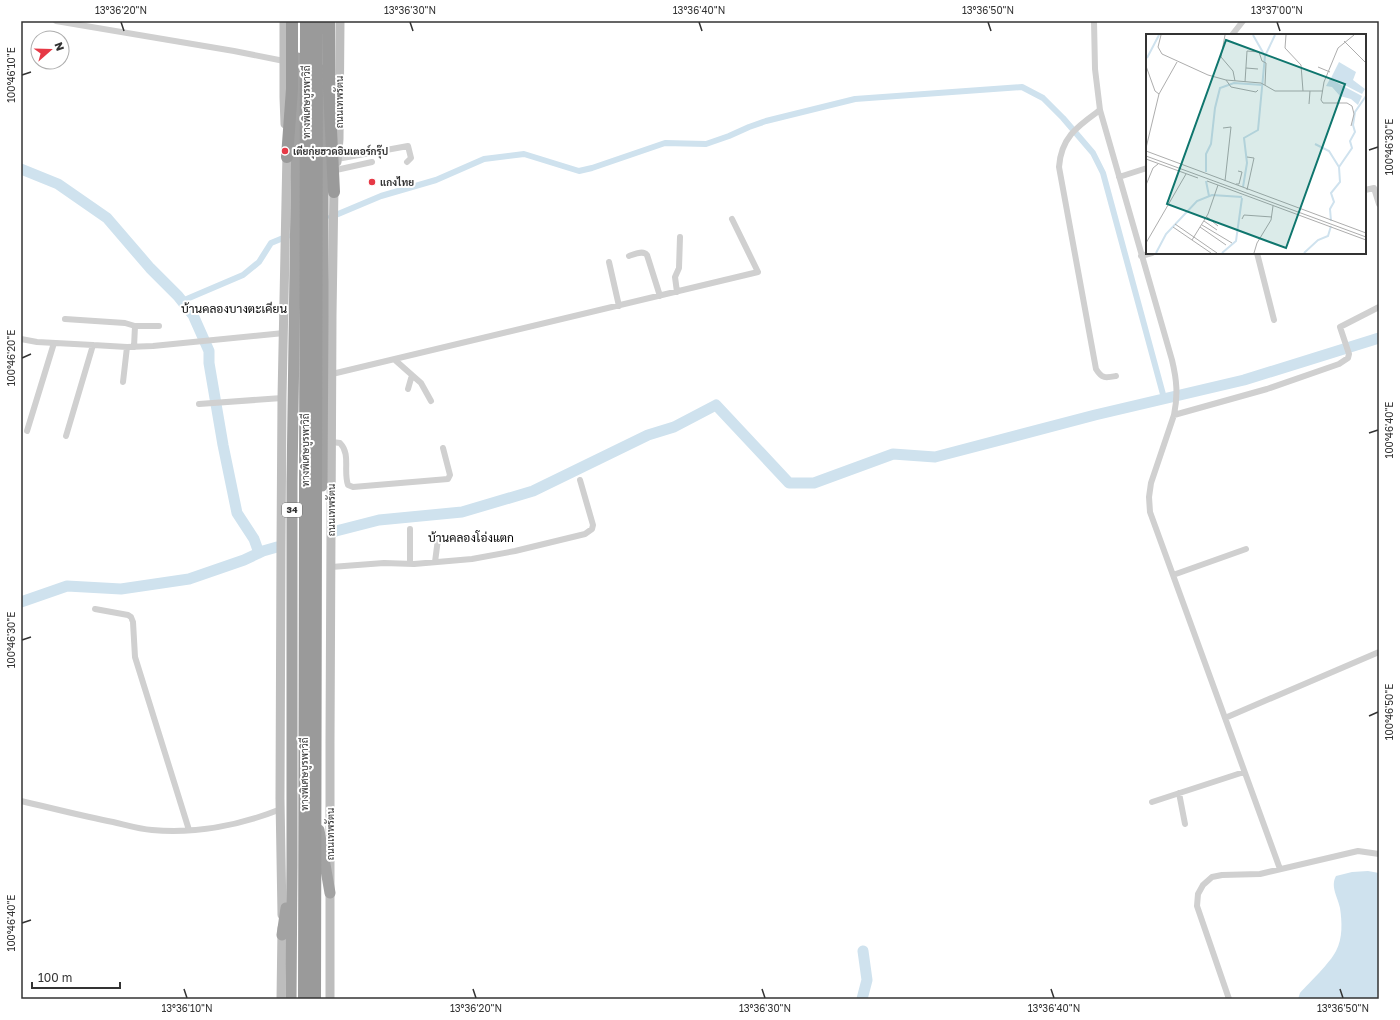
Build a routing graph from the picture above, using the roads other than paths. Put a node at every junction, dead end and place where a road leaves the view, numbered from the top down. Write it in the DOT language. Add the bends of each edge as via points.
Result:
graph roads {
  1 [pos="56,21"];
  2 [pos="284,21"];
  3 [pos="292,21"];
  4 [pos="297,21"];
  5 [pos="306,21"];
  6 [pos="317,21"];
  7 [pos="323,21"];
  8 [pos="329,21"];
  9 [pos="340,21"];
  10 [pos="1094,21"];
  11 [pos="1243,21"];
  12 [pos="1233,34"];
  13 [pos="284,61"];
  14 [pos="1100,110"];
  15 [pos="287,157"];
  16 [pos="337,159"];
  17 [pos="372,162"];
  18 [pos="407,162"];
  19 [pos="1146,168"];
  20 [pos="336,170"];
  21 [pos="1119,177"];
  22 [pos="1366,190"];
  23 [pos="334,192"];
  24 [pos="1379,204"];
  25 [pos="732,219"];
  26 [pos="680,237"];
  27 [pos="1148,254"];
  28 [pos="1257,254"];
  29 [pos="629,256"];
  30 [pos="1141,256"];
  31 [pos="609,262"];
  32 [pos="677,292"];
  33 [pos="660,296"];
  34 [pos="619,306"];
  35 [pos="1379,307"];
  36 [pos="66,319"];
  37 [pos="1274,320"];
  38 [pos="135,326"];
  39 [pos="159,326"];
  40 [pos="284,333"];
  41 [pos="21,339"];
  42 [pos="54,343"];
  43 [pos="92,345"];
  44 [pos="127,347"];
  45 [pos="134,347"];
  46 [pos="395,360"];
  47 [pos="332,374"];
  48 [pos="412,375"];
  49 [pos="1116,376"];
  50 [pos="123,382"];
  51 [pos="408,389"];
  52 [pos="282,398"];
  53 [pos="431,402"];
  54 [pos="199,404"];
  55 [pos="1174,416"];
  56 [pos="27,431"];
  57 [pos="66,436"];
  58 [pos="332,442"];
  59 [pos="443,448"];
  60 [pos="580,480"];
  61 [pos="410,529"];
  62 [pos="438,539"];
  63 [pos="1246,549"];
  64 [pos="435,562"];
  65 [pos="410,564"];
  66 [pos="331,567"];
  67 [pos="1173,575"];
  68 [pos="95,609"];
  69 [pos="1379,652"];
  70 [pos="1225,718"];
  71 [pos="1244,772"];
  72 [pos="1179,793"];
  73 [pos="21,801"];
  74 [pos="1152,802"];
  75 [pos="281,809"];
  76 [pos="1185,824"];
  77 [pos="318,827"];
  78 [pos="189,830"];
  79 [pos="1379,854"];
  80 [pos="292,865"];
  81 [pos="1280,869"];
  82 [pos="330,893"];
  83 [pos="282,935"];
  84 [pos="281,999"];
  85 [pos="291,999"];
  86 [pos="304,999"];
  87 [pos="315,999"];
  88 [pos="319,999"];
  89 [pos="330,999"];
  90 [pos="1229,999"];
  1 -- 13 [label="street" via="234,50"];
  2 -- 13 [label="main road, 34"];
  3 -- 15 [label="highway" via="292,90"];
  4 -- 80 [label="highway, 34" via="292,482"];
  5 -- 86 [label="highway, ทางพิเศษบูรพาวิถี"];
  6 -- 87 [label="highway, ทางพิเศษบูรพาวิถี"];
  7 -- 77 [label="highway, ถนนเทพรัตน"];
  8 -- 23 [label="highway"];
  9 -- 16 [label="main road, ถนนเทพรัตน"];
  10 -- 14 [label="street" via="1095,68"];
  11 -- 12 [label="street"];
  13 -- 15 [label="main road, 34"];
  14 -- 21 [label="street"];
  14 -- 49 [label="street" via="1071,132 1060,155 1059,167 1096,369 1099,375 1105,378"];
  15 -- 40 [label="main road, 34"];
  16 -- 18 [label="street" via="408,146 411,158"];
  16 -- 20 [label="main road, ถนนเทพรัตน"];
  17 -- 20 [label="street"];
  19 -- 21 [label="street"];
  20 -- 23 [label="main road, ถนนเทพรัตน"];
  21 -- 30 [label="street"];
  22 -- 24 [label="street" via="1374,188"];
  23 -- 47 [label="main road, ถนนเทพรัตน"];
  25 -- 32 [label="street" via="758,272"];
  26 -- 32 [label="street" via="679,268 674,278"];
  27 -- 30 [label="street"];
  28 -- 37 [label="street"];
  29 -- 33 [label="street" via="643,252 647,255"];
  30 -- 55 [label="street" via="1177,383"];
  31 -- 34 [label="street"];
  32 -- 33 [label="street"];
  33 -- 34 [label="street"];
  34 -- 46 [label="street"];
  35 -- 55 [label="street" via="1340,327 1349,354 1348,358 1338,364 1267,389"];
  36 -- 38 [label="street"];
  38 -- 39 [label="street"];
  38 -- 45 [label="street"];
  40 -- 45 [label="street"];
  40 -- 52 [label="main road, 34"];
  41 -- 42 [label="street"];
  42 -- 43 [label="street"];
  42 -- 56 [label="street"];
  43 -- 44 [label="street"];
  43 -- 57 [label="street"];
  44 -- 45 [label="street"];
  44 -- 50 [label="street"];
  46 -- 47 [label="street"];
  46 -- 48 [label="street"];
  47 -- 58 [label="main road, ถนนเทพรัตน"];
  48 -- 51 [label="street"];
  48 -- 53 [label="street" via="424,386"];
  52 -- 54 [label="street"];
  52 -- 75 [label="main road, 34"];
  55 -- 67 [label="street" via="1151,483 1149,497 1150,512"];
  58 -- 59 [label="street" via="340,443 344,448 348,485 353,487 448,480 450,475"];
  58 -- 66 [label="main road, ถนนเทพรัตน"];
  60 -- 64 [label="street" via="592,525 592,529 585,534 472,559"];
  61 -- 65 [label="street"];
  62 -- 64 [label="street"];
  63 -- 67 [label="street"];
  64 -- 65 [label="street"];
  65 -- 66 [label="street"];
  66 -- 82 [label="main road, ถนนเทพรัตน"];
  67 -- 70 [label="street"];
  68 -- 78 [label="street" via="128,614 131,617 135,657"];
  69 -- 70 [label="street"];
  70 -- 71 [label="street"];
  71 -- 72 [label="street"];
  71 -- 81 [label="street"];
  72 -- 74 [label="street"];
  72 -- 76 [label="street"];
  73 -- 78 [label="street" via="146,829"];
  75 -- 78 [label="street" via="242,823"];
  75 -- 83 [label="main road, 34"];
  77 -- 82 [label="highway"];
  77 -- 88 [label="highway, ถนนเทพรัตน"];
  79 -- 81 [label="street" via="1358,851"];
  80 -- 83 [label="highway"];
  80 -- 85 [label="highway, 34"];
  81 -- 90 [label="street" via="1260,874 1212,877 1198,894 1198,906"];
  82 -- 89 [label="main road, ถนนเทพรัตน"];
  83 -- 84 [label="main road, 34"];
}
